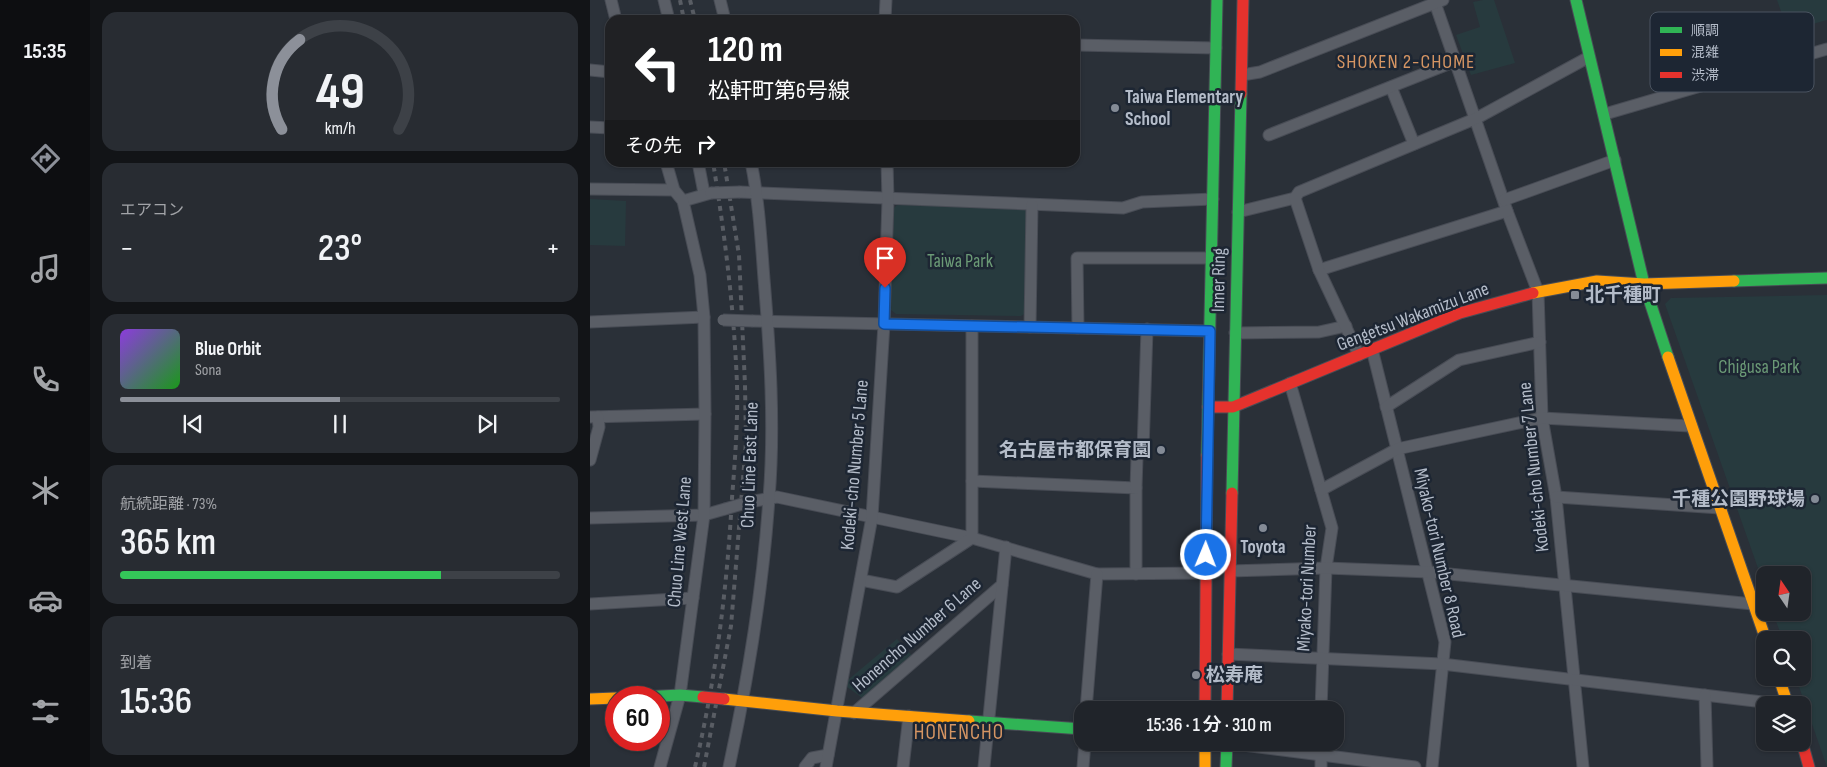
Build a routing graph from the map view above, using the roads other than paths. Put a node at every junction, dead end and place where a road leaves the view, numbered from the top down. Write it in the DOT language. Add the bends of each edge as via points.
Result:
graph roads {
  1 [pos="612,0"];
  2 [pos="664,0"];
  3 [pos="720,0"];
  4 [pos="886,0"];
  5 [pos="1217,0"];
  6 [pos="1244,0"];
  7 [pos="1576,0"];
  8 [pos="1437,1"];
  9 [pos="615,15"];
  10 [pos="668,15"];
  11 [pos="723,15"];
  12 [pos="885,15"];
  13 [pos="1080,45"];
  14 [pos="1216,48"];
  15 [pos="1827,49"];
  16 [pos="1814,53"];
  17 [pos="1589,57"];
  18 [pos="1456,61"];
  19 [pos="590,70"];
  20 [pos="605,72"];
  21 [pos="1242,75"];
  22 [pos="1391,87"];
  23 [pos="1680,92"];
  24 [pos="1605,114"];
  25 [pos="1477,118"];
  26 [pos="590,127"];
  27 [pos="605,128"];
  28 [pos="1269,135"];
  29 [pos="1414,144"];
  30 [pos="1615,160"];
  31 [pos="667,167"];
  32 [pos="700,167"];
  33 [pos="752,167"];
  34 [pos="887,167"];
  35 [pos="590,189"];
  36 [pos="674,190"];
  37 [pos="757,192"];
  38 [pos="708,193"];
  39 [pos="1213,198"];
  40 [pos="1295,198"];
  41 [pos="888,200"];
  42 [pos="1504,200"];
  43 [pos="683,201"];
  44 [pos="1032,205"];
  45 [pos="1507,211"];
  46 [pos="1238,212"];
  47 [pos="1212,258"];
  48 [pos="1320,270"];
  49 [pos="1827,278"];
  50 [pos="1644,284"];
  51 [pos="1538,292"];
  52 [pos="704,318"];
  53 [pos="768,321"];
  54 [pos="590,322"];
  55 [pos="884,324"];
  56 [pos="972,326"];
  57 [pos="1346,326"];
  58 [pos="1030,327"];
  59 [pos="1078,328"];
  60 [pos="1147,329"];
  61 [pos="1210,331"];
  62 [pos="1235,332"];
  63 [pos="1540,342"];
  64 [pos="1372,350"];
  65 [pos="1359,355"];
  66 [pos="1290,383"];
  67 [pos="1386,406"];
  68 [pos="1208,407"];
  69 [pos="1234,407"];
  70 [pos="705,414"];
  71 [pos="594,417"];
  72 [pos="1542,418"];
  73 [pos="1690,426"];
  74 [pos="1397,449"];
  75 [pos="590,460"];
  76 [pos="972,481"];
  77 [pos="1136,488"];
  78 [pos="1321,490"];
  79 [pos="1556,497"];
  80 [pos="769,498"];
  81 [pos="1720,508"];
  82 [pos="704,516"];
  83 [pos="872,516"];
  84 [pos="590,518"];
  85 [pos="972,538"];
  86 [pos="1006,547"];
  87 [pos="1326,568"];
  88 [pos="1230,571"];
  89 [pos="1429,572"];
  90 [pos="1205,573"];
  91 [pos="1097,574"];
  92 [pos="1136,574"];
  93 [pos="861,580"];
  94 [pos="1002,585"];
  95 [pos="1564,585"];
  96 [pos="693,598"];
  97 [pos="590,604"];
  98 [pos="1753,604"];
  99 [pos="1763,631"];
  100 [pos="1228,654"];
  101 [pos="1321,657"];
  102 [pos="1442,664"];
  103 [pos="1575,681"];
  104 [pos="680,695"];
  105 [pos="1705,695"];
  106 [pos="670,696"];
  107 [pos="605,698"];
  108 [pos="590,699"];
  109 [pos="744,700"];
  110 [pos="1087,701"];
  111 [pos="1205,701"];
  112 [pos="1227,701"];
  113 [pos="1321,701"];
  114 [pos="1756,701"];
  115 [pos="837,711"];
  116 [pos="854,713"];
  117 [pos="909,716"];
  118 [pos="989,722"];
  119 [pos="1074,728"];
  120 [pos="1084,751"];
  121 [pos="1205,751"];
  122 [pos="1225,751"];
  123 [pos="1268,751"];
  124 [pos="1805,751"];
  125 [pos="827,761"];
  126 [pos="1321,761"];
  127 [pos="660,767"];
  128 [pos="729,767"];
  129 [pos="805,767"];
  130 [pos="903,767"];
  131 [pos="984,767"];
  132 [pos="1083,767"];
  133 [pos="1205,767"];
  134 [pos="1226,767"];
  135 [pos="1415,767"];
  136 [pos="1432,767"];
  137 [pos="1583,767"];
  138 [pos="1707,767"];
  139 [pos="1809,767"];
  1 -- 9 [label="street"];
  2 -- 10 [label="street"];
  3 -- 11 [label="street"];
  4 -- 12 [label="street"];
  5 -- 14 [label="street, Inner Ring"];
  6 -- 21 [label="street, Inner Ring"];
  7 -- 17 [label="street"];
  8 -- 18 [label="street, Kodeki-cho Number 7 Lane"];
  8 -- 21 [label="street" via="1260,72"];
  13 -- 14 [label="street"];
  14 -- 39 [label="street, Inner Ring"];
  15 -- 16 [label="street"];
  17 -- 24 [label="street"];
  17 -- 25 [label="street"];
  18 -- 22 [label="street"];
  18 -- 25 [label="street, Kodeki-cho Number 7 Lane"];
  19 -- 20 [label="street"];
  21 -- 46 [label="street, Inner Ring"];
  22 -- 28 [label="street"];
  22 -- 29 [label="street"];
  23 -- 24 [label="street"];
  24 -- 30 [label="street"];
  25 -- 29 [label="street"];
  25 -- 42 [label="street, Kodeki-cho Number 7 Lane"];
  26 -- 27 [label="street"];
  29 -- 40 [label="street" via="1299,192"];
  30 -- 42 [label="street"];
  30 -- 50 [label="street"];
  31 -- 36 [label="street"];
  32 -- 38 [label="street"];
  33 -- 37 [label="street, Chuo Line East Lane"];
  34 -- 41 [label="street, Kodeki-cho Number 5 Lane"];
  35 -- 36 [label="street"];
  36 -- 43 [label="street"];
  37 -- 38 [label="street, bridge"];
  37 -- 41 [label="street"];
  37 -- 53 [label="street, Chuo Line East Lane"];
  38 -- 43 [label="street"];
  39 -- 44 [label="street" via="1142,202 1123,208"];
  39 -- 47 [label="street, Inner Ring"];
  40 -- 46 [label="street"];
  40 -- 48 [label="street"];
  41 -- 44 [label="street"];
  41 -- 55 [label="street, Kodeki-cho Number 5 Lane"];
  42 -- 45 [label="street, Kodeki-cho Number 7 Lane"];
  43 -- 52 [label="street, Chuo Line West Lane" via="700,275"];
  44 -- 58 [label="street"];
  45 -- 48 [label="street"];
  45 -- 51 [label="street, Kodeki-cho Number 7 Lane"];
  46 -- 62 [label="street, Inner Ring"];
  47 -- 59 [label="street" via="1076,258"];
  47 -- 61 [label="street, Inner Ring"];
  48 -- 57 [label="street"];
  49 -- 50 [label="street, Gengetsu Wakamizu Lane"];
  50 -- 51 [label="street, Gengetsu Wakamizu Lane" via="1597,281"];
  50 -- 73 [label="street"];
  51 -- 63 [label="street, Kodeki-cho Number 7 Lane"];
  51 -- 64 [label="street, Gengetsu Wakamizu Lane" via="1460,313"];
  52 -- 53 [label="street, bridge"];
  52 -- 54 [label="street"];
  52 -- 70 [label="street, Chuo Line West Lane"];
  53 -- 55 [label="street"];
  53 -- 80 [label="street, Chuo Line East Lane"];
  55 -- 56 [label="street"];
  55 -- 83 [label="street, Kodeki-cho Number 5 Lane"];
  56 -- 58 [label="street"];
  56 -- 76 [label="street"];
  57 -- 62 [label="street" via="1319,332"];
  57 -- 65 [label="street"];
  58 -- 59 [label="street"];
  59 -- 60 [label="street"];
  60 -- 61 [label="street"];
  60 -- 77 [label="street" via="1143,450 1137,457"];
  61 -- 68 [label="street, Inner Ring"];
  62 -- 69 [label="street, Inner Ring"];
  63 -- 67 [label="street" via="1460,360"];
  63 -- 72 [label="street, Kodeki-cho Number 7 Lane"];
  64 -- 65 [label="street, Gengetsu Wakamizu Lane"];
  64 -- 67 [label="street, Miyako-tori Number 8 Road"];
  65 -- 66 [label="street, Gengetsu Wakamizu Lane"];
  66 -- 69 [label="street, Gengetsu Wakamizu Lane"];
  66 -- 78 [label="street, Miyako-tori Number"];
  67 -- 74 [label="street, Miyako-tori Number 8 Road"];
  68 -- 69 [label="street"];
  68 -- 90 [label="street, Inner Ring"];
  69 -- 88 [label="street, Inner Ring"];
  70 -- 71 [label="street"];
  70 -- 82 [label="street, Chuo Line West Lane"];
  71 -- 75 [label="street" via="598,428"];
  72 -- 73 [label="street"];
  72 -- 74 [label="street"];
  72 -- 79 [label="street, Kodeki-cho Number 7 Lane"];
  73 -- 81 [label="street"];
  74 -- 78 [label="street"];
  74 -- 89 [label="street, Miyako-tori Number 8 Road"];
  76 -- 77 [label="street"];
  76 -- 85 [label="street"];
  77 -- 92 [label="street"];
  78 -- 87 [label="street, Miyako-tori Number" via="1332,528"];
  79 -- 81 [label="street"];
  79 -- 95 [label="street, Kodeki-cho Number 7 Lane"];
  80 -- 82 [label="street, bridge"];
  80 -- 83 [label="street"];
  80 -- 109 [label="street, Chuo Line East Lane"];
  81 -- 98 [label="street"];
  82 -- 84 [label="street"];
  82 -- 96 [label="street, Chuo Line West Lane"];
  83 -- 85 [label="street"];
  83 -- 93 [label="street, Kodeki-cho Number 5 Lane"];
  85 -- 86 [label="street"];
  85 -- 93 [label="street" via="898,587"];
  86 -- 91 [label="street"];
  86 -- 94 [label="street"];
  87 -- 88 [label="street"];
  87 -- 89 [label="street"];
  87 -- 101 [label="street, Miyako-tori Number"];
  88 -- 100 [label="street, Inner Ring"];
  89 -- 95 [label="street"];
  89 -- 102 [label="street, Miyako-tori Number 8 Road" via="1445,642"];
  90 -- 92 [label="street"];
  90 -- 111 [label="street, Inner Ring"];
  91 -- 92 [label="street"];
  91 -- 110 [label="street"];
  93 -- 115 [label="street, Kodeki-cho Number 5 Lane"];
  94 -- 116 [label="street, Honencho Number 6 Lane"];
  94 -- 118 [label="street"];
  95 -- 98 [label="street"];
  95 -- 103 [label="street, Kodeki-cho Number 7 Lane"];
  96 -- 97 [label="street"];
  96 -- 104 [label="street, Chuo Line West Lane"];
  98 -- 99 [label="street"];
  100 -- 101 [label="street"];
  100 -- 112 [label="street, Inner Ring"];
  101 -- 102 [label="street"];
  101 -- 113 [label="street, Miyako-tori Number"];
  102 -- 103 [label="street"];
  102 -- 136 [label="street, Miyako-tori Number 8 Road"];
  103 -- 105 [label="street"];
  103 -- 137 [label="street, Kodeki-cho Number 7 Lane"];
  104 -- 106 [label="street"];
  104 -- 109 [label="street, bridge"];
  104 -- 127 [label="street, Chuo Line West Lane"];
  105 -- 114 [label="street"];
  105 -- 138 [label="street"];
  107 -- 108 [label="street"];
  109 -- 115 [label="street"];
  109 -- 128 [label="street, Chuo Line East Lane"];
  115 -- 116 [label="street"];
  115 -- 125 [label="street, Kodeki-cho Number 5 Lane"];
  116 -- 117 [label="street"];
  117 -- 118 [label="street"];
  117 -- 130 [label="street"];
  118 -- 119 [label="street"];
  118 -- 131 [label="street"];
  120 -- 132 [label="street"];
  121 -- 133 [label="street"];
  122 -- 134 [label="street"];
  123 -- 126 [label="street"];
  124 -- 139 [label="street"];
  125 -- 129 [label="street" via="812,758"];
  126 -- 135 [label="street"];
}
